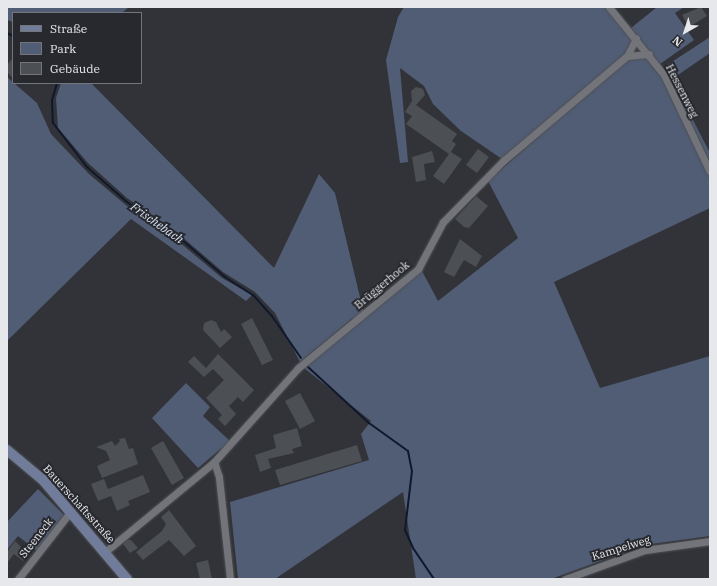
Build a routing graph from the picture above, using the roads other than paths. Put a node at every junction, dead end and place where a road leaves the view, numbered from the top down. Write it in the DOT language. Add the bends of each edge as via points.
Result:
graph roads {
  1 [pos="610,7"];
  2 [pos="636,38"];
  3 [pos="649,54"];
  4 [pos="627,56"];
  5 [pos="710,172"];
  6 [pos="7,450"];
  7 [pos="214,462"];
  8 [pos="71,511"];
  9 [pos="710,541"];
  10 [pos="105,552"];
  11 [pos="18,579"];
  12 [pos="128,579"];
  13 [pos="230,579"];
  14 [pos="565,579"];
  1 -- 2 [label="street, Hessenweg"];
  2 -- 3 [label="street, Hessenweg"];
  2 -- 4 [label="street"];
  3 -- 4 [label="street"];
  3 -- 5 [label="street, Hessenweg" via="664,75"];
  4 -- 7 [label="street, Brüggerhook" via="503,161 443,222 418,269 298,368"];
  6 -- 8 [label="street, Bauerschaftsstraße" via="43,480"];
  7 -- 10 [label="street, Brüggerhook"];
  7 -- 13 [label="street" via="219,477"];
  8 -- 10 [label="street, Bauerschaftsstraße"];
  8 -- 11 [label="street, Steeneck"];
  9 -- 14 [label="street, Kampelweg" via="645,550"];
  10 -- 12 [label="street, Bauerschaftsstraße"];
}
